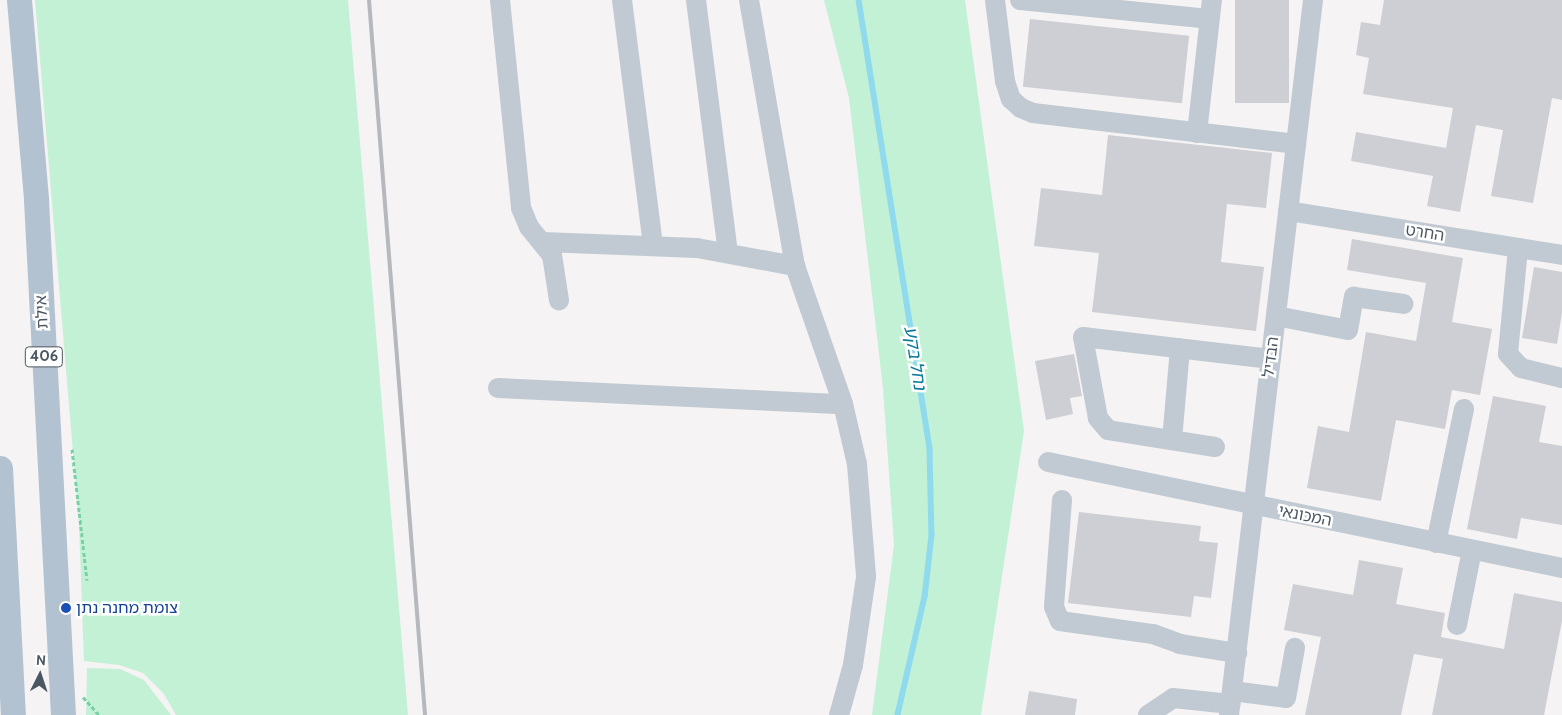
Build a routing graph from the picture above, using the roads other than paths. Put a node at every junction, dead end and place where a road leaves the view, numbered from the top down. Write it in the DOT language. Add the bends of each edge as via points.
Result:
graph roads {
  1 [pos="19,0"];
  2 [pos="500,0"];
  3 [pos="622,0"];
  4 [pos="696,0"];
  5 [pos="749,0"];
  6 [pos="995,0"];
  7 [pos="1020,0"];
  8 [pos="1313,0"];
  9 [pos="1210,10"];
  10 [pos="1196,133"];
  11 [pos="1296,144"];
  12 [pos="1288,211"];
  13 [pos="543,242"];
  14 [pos="653,244"];
  15 [pos="1518,248"];
  16 [pos="728,252"];
  17 [pos="1562,255"];
  18 [pos="795,266"];
  19 [pos="559,300"];
  20 [pos="1404,304"];
  21 [pos="1276,316"];
  22 [pos="1180,348"];
  23 [pos="1271,358"];
  24 [pos="1562,378"];
  25 [pos="498,388"];
  26 [pos="843,404"];
  27 [pos="1464,409"];
  28 [pos="1172,440"];
  29 [pos="1215,447"];
  30 [pos="1048,462"];
  31 [pos="0,468"];
  32 [pos="1062,500"];
  33 [pos="1253,506"];
  34 [pos="1436,543"];
  35 [pos="1472,550"];
  36 [pos="1562,568"];
  37 [pos="1457,625"];
  38 [pos="1295,648"];
  39 [pos="1237,653"];
  40 [pos="1231,703"];
  41 [pos="839,712"];
  42 [pos="13,715"];
  43 [pos="63,715"];
  44 [pos="1148,715"];
  1 -- 43 [label="main road, אילת / 406" via="36,200"];
  2 -- 13 [label="street" via="521,208 529,227"];
  3 -- 14 [label="street"];
  4 -- 16 [label="street"];
  5 -- 18 [label="street"];
  6 -- 10 [label="street" via="1005,81 1011,99 1021,108 1034,113"];
  7 -- 9 [label="street"];
  8 -- 11 [label="street, הבדיל"];
  9 -- 10 [label="street"];
  10 -- 11 [label="street"];
  11 -- 12 [label="street, הבדיל"];
  12 -- 15 [label="street, החרט"];
  12 -- 21 [label="street, הבדיל"];
  13 -- 14 [label="street"];
  13 -- 19 [label="street" via="554,260"];
  14 -- 16 [label="street"];
  15 -- 17 [label="street, החרט"];
  15 -- 24 [label="street" via="1508,354 1521,368"];
  16 -- 18 [label="street"];
  18 -- 26 [label="street"];
  20 -- 21 [label="street" via="1354,297 1348,330"];
  21 -- 23 [label="street, הבדיל"];
  22 -- 23 [label="street"];
  22 -- 28 [label="street"];
  22 -- 28 [label="street" via="1083,337 1098,418 1108,430"];
  23 -- 33 [label="street, הבדיל"];
  25 -- 26 [label="street"];
  26 -- 41 [label="street" via="857,464 866,577 853,665"];
  27 -- 34 [label="street"];
  28 -- 29 [label="street"];
  30 -- 33 [label="street, המכונאי"];
  31 -- 42 [label="main road"];
  32 -- 39 [label="street" via="1054,606 1060,621 1154,634 1180,644"];
  33 -- 34 [label="street, המכונאי"];
  33 -- 39 [label="street, הבדיל"];
  34 -- 35 [label="street, המכונאי"];
  35 -- 36 [label="street, המכונאי"];
  35 -- 37 [label="street"];
  38 -- 40 [label="street" via="1286,698"];
  39 -- 40 [label="street, הבדיל"];
  40 -- 44 [label="street" via="1172,698"];
}
